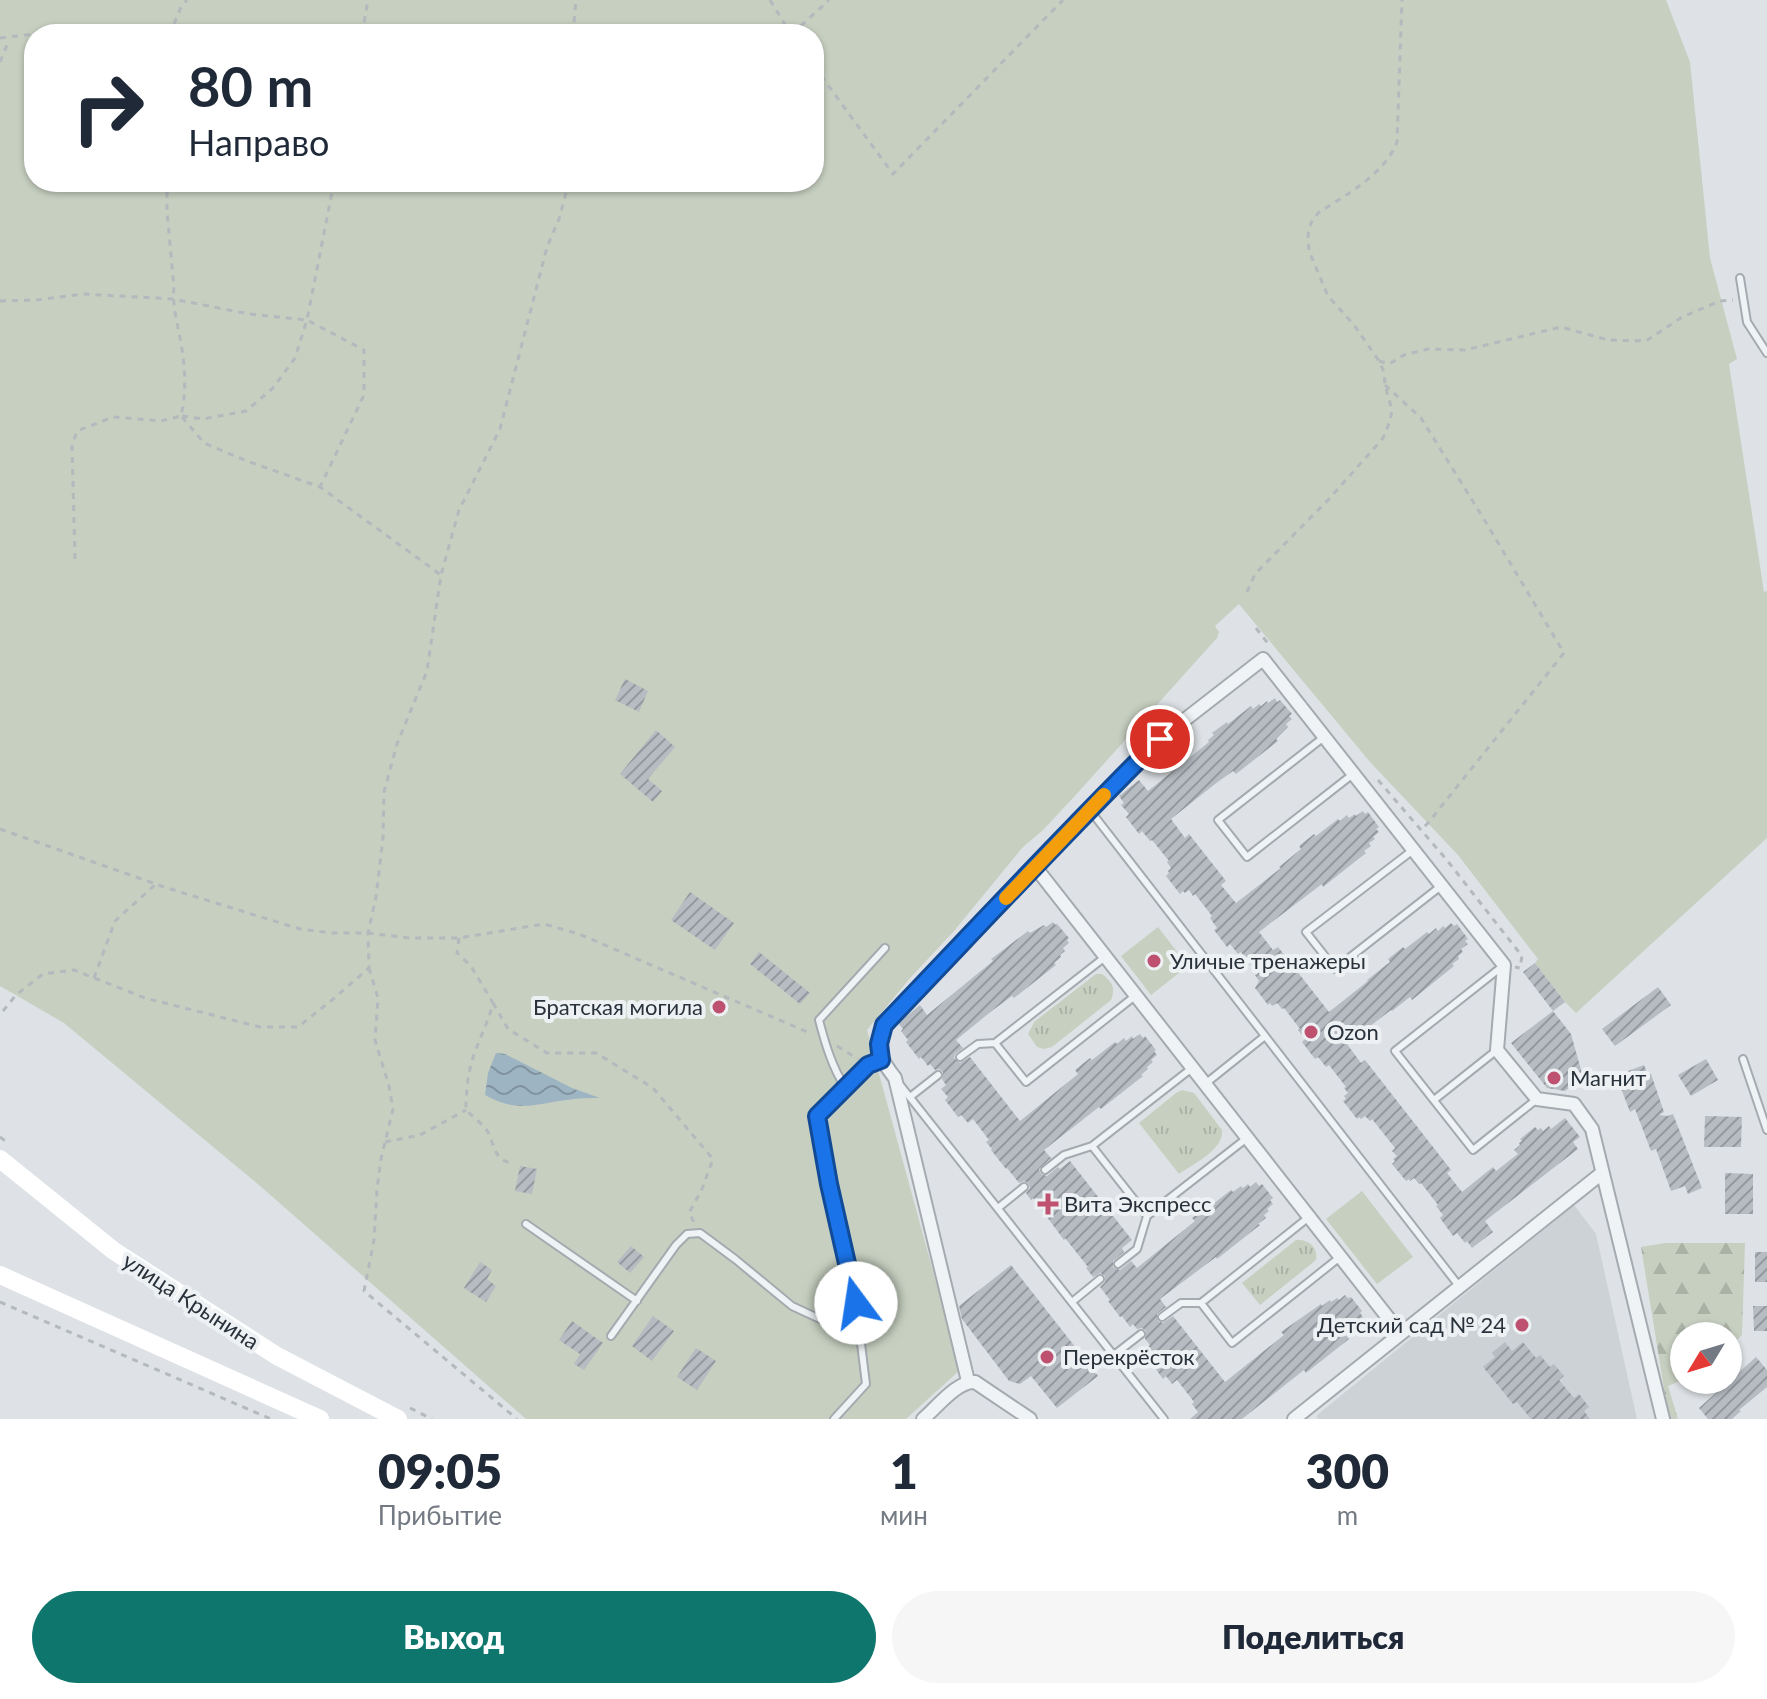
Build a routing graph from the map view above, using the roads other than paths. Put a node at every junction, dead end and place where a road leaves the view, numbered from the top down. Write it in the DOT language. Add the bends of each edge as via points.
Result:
graph roads {
  1 [pos="1740,278"];
  2 [pos="1767,353"];
  3 [pos="1324,737"];
  4 [pos="1354,774"];
  5 [pos="1089,809"];
  6 [pos="1413,850"];
  7 [pos="1036,868"];
  8 [pos="1441,886"];
  9 [pos="885,948"];
  10 [pos="1105,957"];
  11 [pos="1504,965"];
  12 [pos="1136,996"];
  13 [pos="1265,1036"];
  14 [pos="995,1043"];
  15 [pos="1497,1050"];
  16 [pos="960,1057"];
  17 [pos="1743,1059"];
  18 [pos="881,1060"];
  19 [pos="1192,1068"];
  20 [pos="938,1075"];
  21 [pos="895,1078"];
  22 [pos="1205,1084"];
  23 [pos="845,1087"];
  24 [pos="910,1097"];
  25 [pos="1537,1099"];
  26 [pos="1434,1100"];
  27 [pos="1767,1130"];
  28 [pos="1247,1138"];
  29 [pos="1092,1146"];
  30 [pos="6,1152"];
  31 [pos="1045,1170"];
  32 [pos="1602,1173"];
  33 [pos="1024,1187"];
  34 [pos="998,1208"];
  35 [pos="1147,1216"];
  36 [pos="1309,1217"];
  37 [pos="526,1224"];
  38 [pos="1340,1257"];
  39 [pos="1118,1264"];
  40 [pos="0,1275"];
  41 [pos="1100,1279"];
  42 [pos="1459,1286"];
  43 [pos="637,1301"];
  44 [pos="1072,1302"];
  45 [pos="856,1303"];
  46 [pos="1201,1303"];
  47 [pos="1162,1317"];
  48 [pos="1400,1333"];
  49 [pos="1141,1334"];
  50 [pos="611,1336"];
  51 [pos="1114,1355"];
  52 [pos="968,1381"];
  53 [pos="402,1412"];
  54 [pos="320,1419"];
  55 [pos="834,1419"];
  56 [pos="923,1419"];
  57 [pos="1030,1419"];
  58 [pos="1164,1419"];
  59 [pos="1294,1419"];
  60 [pos="1663,1419"];
  1 -- 2 [label="lane" via="1747,322"];
  3 -- 4 [label="street"];
  3 -- 4 [label="lane" via="1218,820 1237,845 1247,857"];
  3 -- 5 [label="street" via="1263,659 1160,739"];
  4 -- 6 [label="street"];
  5 -- 7 [label="street"];
  5 -- 13 [label="lane"];
  6 -- 8 [label="street"];
  6 -- 8 [label="lane" via="1306,932 1335,969"];
  7 -- 10 [label="street"];
  7 -- 18 [label="street" via="884,1025"];
  8 -- 11 [label="street"];
  9 -- 23 [label="lane" via="819,1020"];
  10 -- 12 [label="street"];
  10 -- 14 [label="lane"];
  11 -- 15 [label="street"];
  11 -- 26 [label="lane" via="1395,1051"];
  12 -- 14 [label="lane" via="1026,1082"];
  12 -- 19 [label="street"];
  13 -- 22 [label="lane"];
  13 -- 42 [label="lane"];
  14 -- 16 [label="lane" via="978,1044"];
  15 -- 25 [label="street"];
  15 -- 26 [label="lane"];
  17 -- 27 [label="lane"];
  18 -- 21 [label="street"];
  18 -- 23 [label="lane"];
  19 -- 22 [label="street"];
  19 -- 29 [label="lane"];
  20 -- 24 [label="lane"];
  21 -- 24 [label="lane"];
  21 -- 52 [label="street"];
  22 -- 28 [label="street"];
  23 -- 45 [label="lane" via="817,1116"];
  24 -- 34 [label="lane"];
  25 -- 26 [label="lane" via="1473,1150"];
  25 -- 32 [label="street" via="1574,1104 1592,1129"];
  28 -- 35 [label="lane"];
  28 -- 36 [label="street"];
  29 -- 31 [label="lane" via="1064,1155"];
  29 -- 35 [label="lane"];
  30 -- 53 [label="main road, улица Крынина" via="114,1251 277,1356"];
  32 -- 42 [label="street"];
  32 -- 60 [label="street"];
  33 -- 34 [label="lane"];
  34 -- 44 [label="lane"];
  35 -- 39 [label="lane" via="1137,1249"];
  36 -- 38 [label="street"];
  36 -- 46 [label="lane"];
  37 -- 43 [label="lane"];
  38 -- 46 [label="lane" via="1232,1343"];
  38 -- 48 [label="street"];
  40 -- 54 [label="main road, улица Крынина"];
  41 -- 44 [label="lane"];
  42 -- 48 [label="street"];
  43 -- 45 [label="lane" via="676,1245 687,1234 700,1233 792,1306 820,1319"];
  43 -- 50 [label="lane"];
  44 -- 51 [label="lane"];
  45 -- 55 [label="lane" via="866,1384"];
  46 -- 47 [label="lane" via="1181,1303"];
  48 -- 59 [label="street"];
  49 -- 51 [label="lane"];
  51 -- 58 [label="lane"];
  52 -- 56 [label="street"];
  52 -- 57 [label="street"];
}
